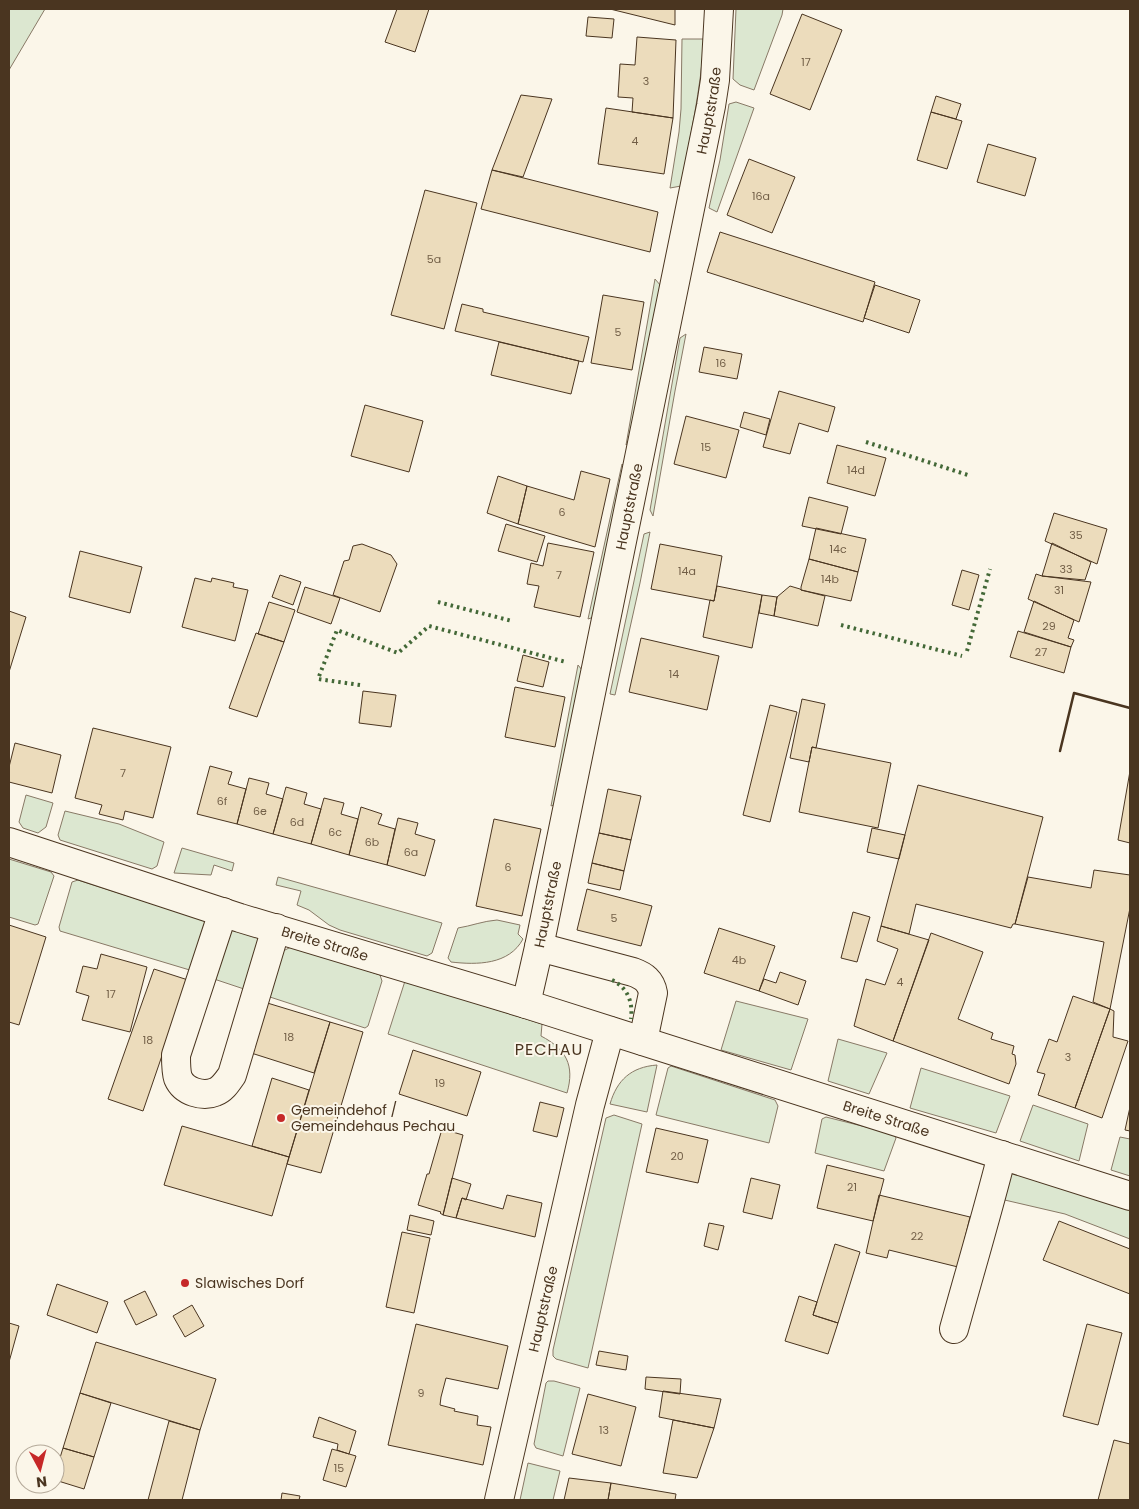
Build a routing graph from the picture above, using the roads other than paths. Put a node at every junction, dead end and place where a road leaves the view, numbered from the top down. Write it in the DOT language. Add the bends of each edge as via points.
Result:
graph roads {
  1 [pos="719,9"];
  2 [pos="9,842"];
  3 [pos="223,912"];
  4 [pos="276,928"];
  5 [pos="539,947"];
  6 [pos="526,1004"];
  7 [pos="610,1031"];
  8 [pos="643,1041"];
  9 [pos="1002,1155"];
  10 [pos="1130,1196"];
  11 [pos="954,1329"];
  12 [pos="499,1500"];
  1 -- 5 [label="street, Hauptstraße" via="711,106"];
  2 -- 3 [label="street, Breite Straße"];
  3 -- 4 [label="street, Breite Straße"];
  3 -- 4 [label="street" via="176,1055 178,1078 186,1089 199,1094 214,1092 224,1086 232,1075"];
  4 -- 6 [label="street, Breite Straße"];
  5 -- 6 [label="street, Hauptstraße"];
  5 -- 8 [label="street" via="633,972 647,980 653,993"];
  6 -- 7 [label="street, Breite Straße"];
  7 -- 8 [label="street, Breite Straße"];
  7 -- 12 [label="street, Hauptstraße"];
  8 -- 9 [label="street, Breite Straße"];
  9 -- 10 [label="street, Breite Straße"];
  9 -- 11 [label="street"];
}
